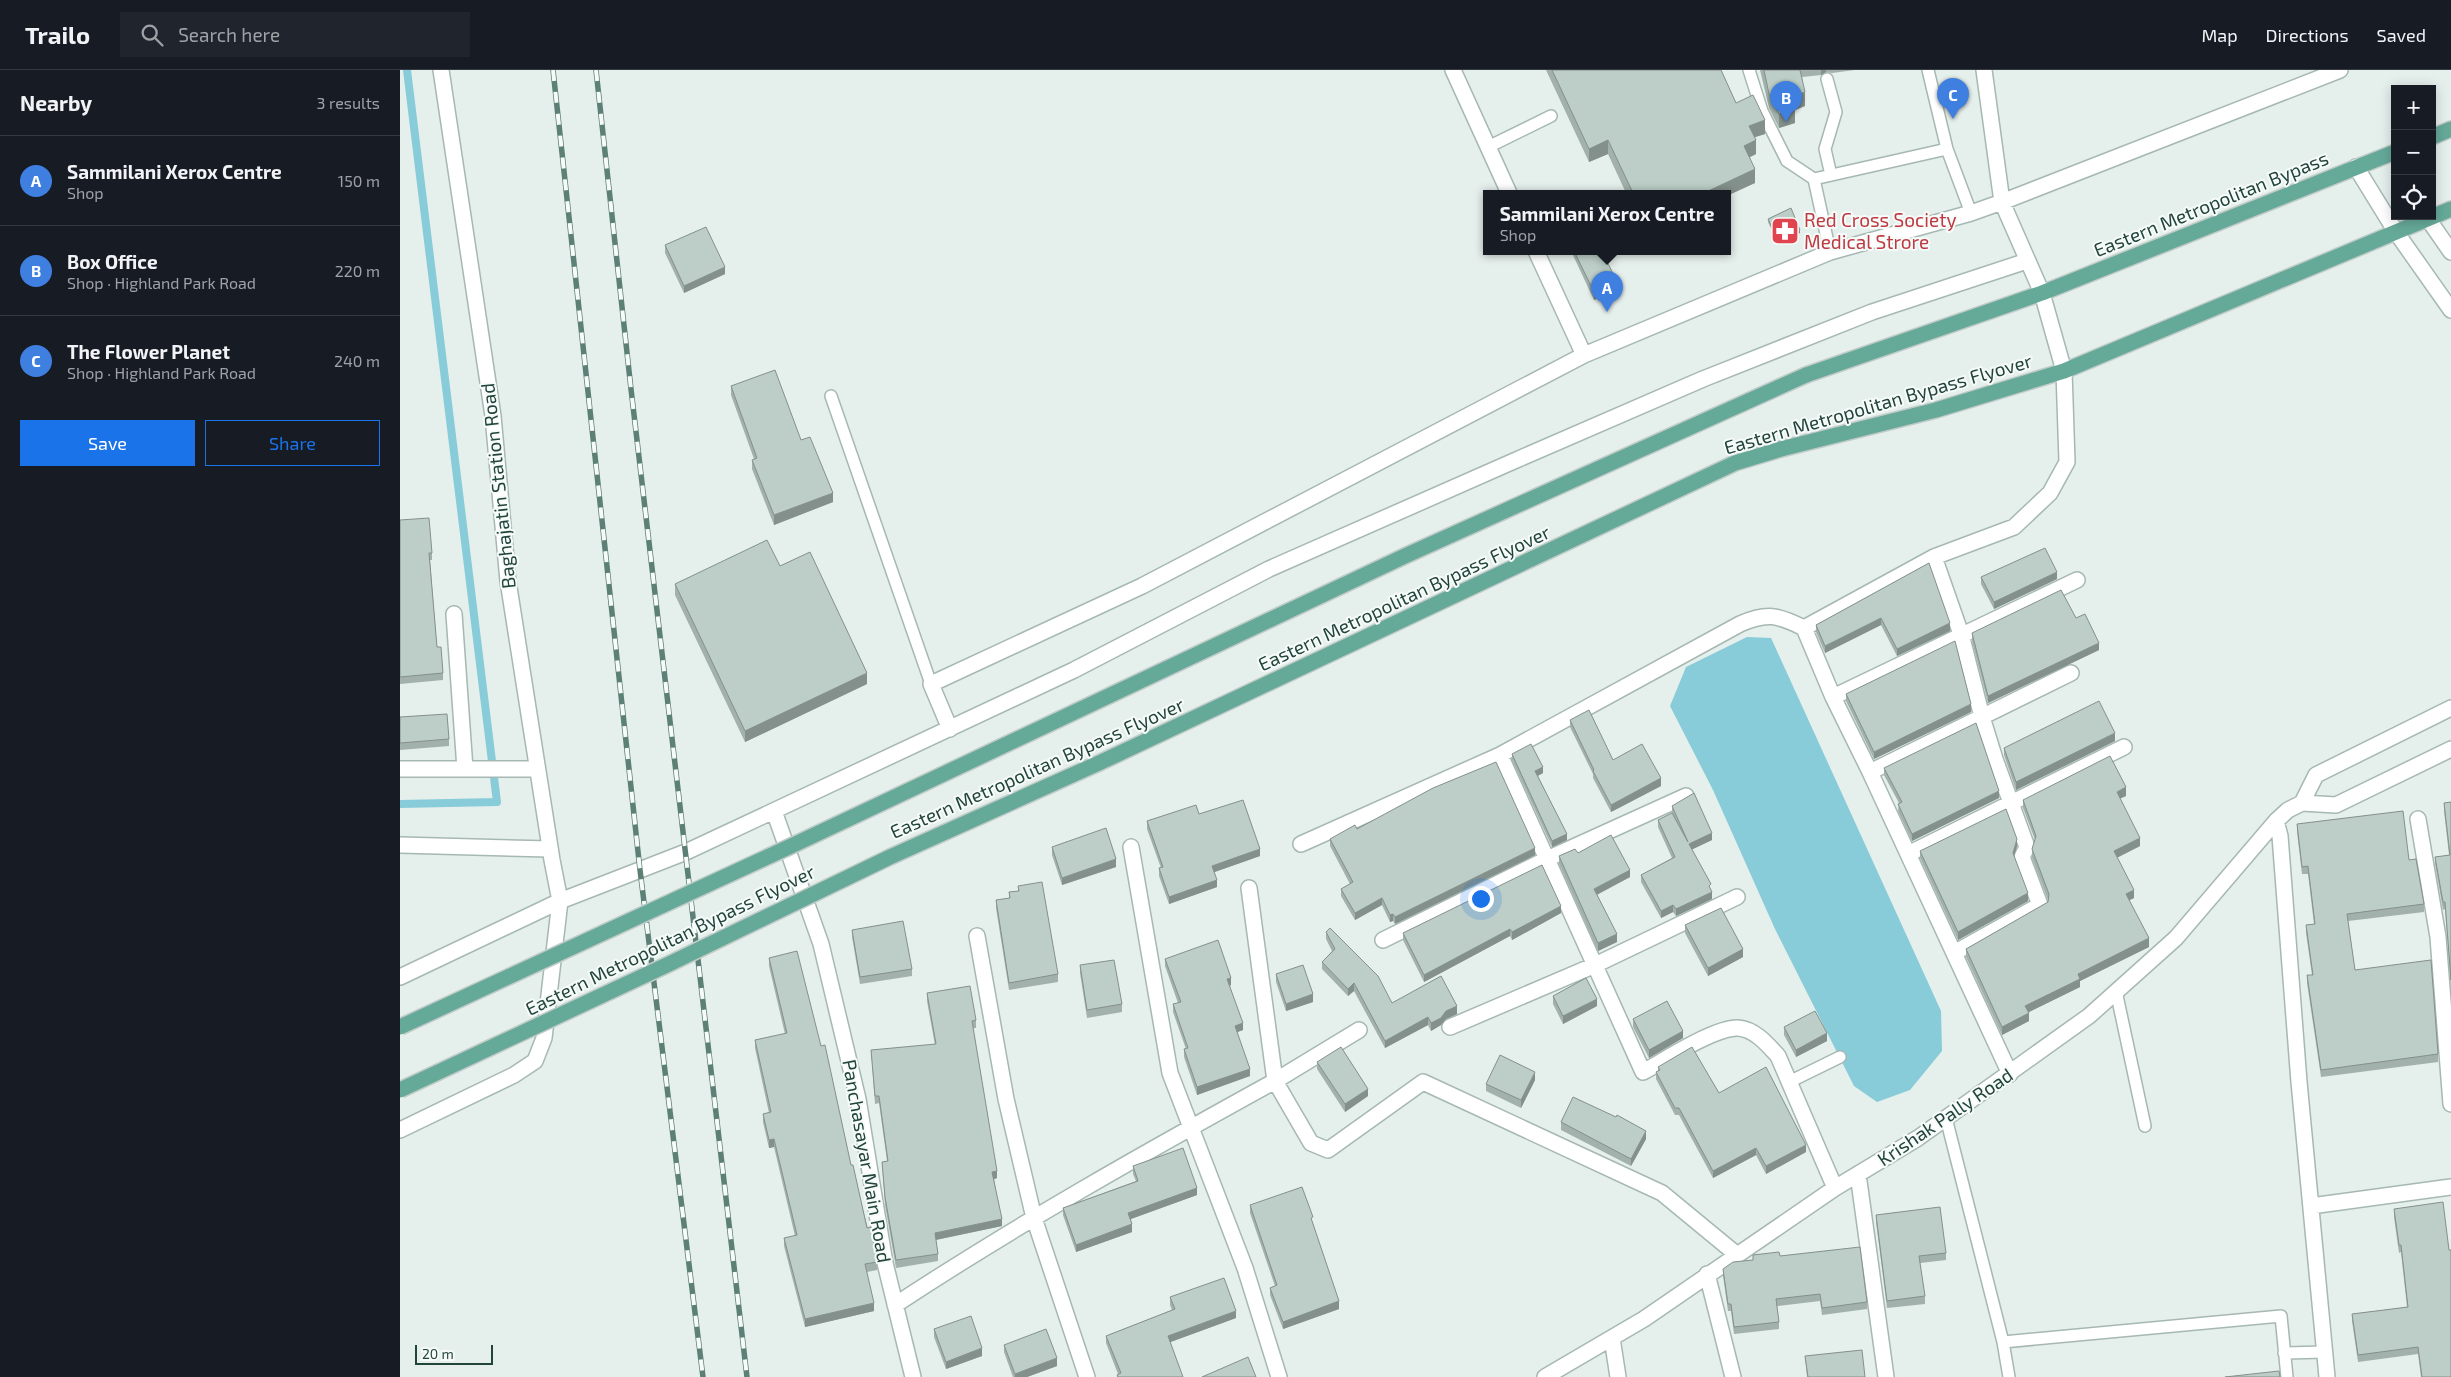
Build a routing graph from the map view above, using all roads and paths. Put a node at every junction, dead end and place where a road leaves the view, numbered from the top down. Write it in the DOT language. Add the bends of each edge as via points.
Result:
graph roads {
  1 [pos="441,70"];
  2 [pos="1453,70"];
  3 [pos="1749,70"];
  4 [pos="1928,70"];
  5 [pos="1984,70"];
  6 [pos="2340,70"];
  7 [pos="1827,79"];
  8 [pos="1551,116"];
  9 [pos="2451,129"];
  10 [pos="2436,135"];
  11 [pos="1488,147"];
  12 [pos="1947,149"];
  13 [pos="2391,155"];
  14 [pos="2356,167"];
  15 [pos="1832,175"];
  16 [pos="1814,179"];
  17 [pos="1509,190"];
  18 [pos="2002,202"];
  19 [pos="2451,209"];
  20 [pos="1971,213"];
  21 [pos="2436,215"];
  22 [pos="2423,220"];
  23 [pos="2428,220"];
  24 [pos="2396,232"];
  25 [pos="1830,252"];
  26 [pos="2451,252"];
  27 [pos="1538,255"];
  28 [pos="2027,261"];
  29 [pos="2042,293"];
  30 [pos="2451,310"];
  31 [pos="1584,355"];
  32 [pos="2064,371"];
  33 [pos="831,396"];
  34 [pos="1934,556"];
  35 [pos="2078,580"];
  36 [pos="454,614"];
  37 [pos="1804,628"];
  38 [pos="1961,634"];
  39 [pos="2072,673"];
  40 [pos="931,684"];
  41 [pos="1833,697"];
  42 [pos="2451,708"];
  43 [pos="1982,717"];
  44 [pos="950,729"];
  45 [pos="2124,747"];
  46 [pos="2451,749"];
  47 [pos="1500,755"];
  48 [pos="400,769"];
  49 [pos="465,769"];
  50 [pos="537,769"];
  51 [pos="1870,772"];
  52 [pos="1686,796"];
  53 [pos="2011,802"];
  54 [pos="2302,803"];
  55 [pos="774,811"];
  56 [pos="2418,819"];
  57 [pos="2276,821"];
  58 [pos="1301,844"];
  59 [pos="400,845"];
  60 [pos="1131,846"];
  61 [pos="550,849"];
  62 [pos="1908,854"];
  63 [pos="1547,859"];
  64 [pos="1249,888"];
  65 [pos="1737,897"];
  66 [pos="560,902"];
  67 [pos="977,936"];
  68 [pos="1383,940"];
  69 [pos="1954,953"];
  70 [pos="1595,964"];
  71 [pos="400,977"];
  72 [pos="2116,991"];
  73 [pos="400,1027"];
  74 [pos="1450,1027"];
  75 [pos="1359,1030"];
  76 [pos="1840,1057"];
  77 [pos="2010,1074"];
  78 [pos="1275,1081"];
  79 [pos="1789,1082"];
  80 [pos="400,1090"];
  81 [pos="2451,1104"];
  82 [pos="1946,1118"];
  83 [pos="2145,1126"];
  84 [pos="1191,1127"];
  85 [pos="400,1130"];
  86 [pos="1858,1174"];
  87 [pos="2451,1187"];
  88 [pos="1835,1188"];
  89 [pos="2311,1206"];
  90 [pos="1034,1218"];
  91 [pos="1736,1254"];
  92 [pos="1707,1274"];
  93 [pos="895,1304"];
  94 [pos="1612,1338"];
  95 [pos="2003,1342"];
  96 [pos="2324,1352"];
  97 [pos="2284,1353"];
  98 [pos="913,1377"];
  99 [pos="1087,1377"];
  100 [pos="1279,1377"];
  101 [pos="1545,1377"];
  102 [pos="1618,1377"];
  103 [pos="1733,1377"];
  104 [pos="1886,1377"];
  105 [pos="2009,1377"];
  106 [pos="2287,1377"];
  107 [pos="2327,1377"];
  1 -- 50 [label="street, Baghajatin Station Road" via="492,416 508,581"];
  2 -- 11 [label="street"];
  3 -- 16 [label="lane" via="1762,111 1787,161"];
  4 -- 12 [label="lane"];
  5 -- 18 [label="street"];
  6 -- 18 [label="street"];
  7 -- 15 [label="lane" via="1836,112 1825,149"];
  8 -- 11 [label="lane"];
  9 -- 10 [label="main road"];
  11 -- 17 [label="street"];
  12 -- 15 [label="lane"];
  12 -- 20 [label="lane"];
  13 -- 14 [label="main road, Eastern Metropolitan Bypass"];
  14 -- 24 [label="street"];
  14 -- 29 [label="main road, Eastern Metropolitan Bypass"];
  15 -- 16 [label="lane"];
  16 -- 25 [label="lane"];
  18 -- 20 [label="street"];
  18 -- 28 [label="street"];
  19 -- 21 [label="main road, Eastern Metropolitan Bypass Flyover"];
  20 -- 25 [label="street"];
  22 -- 24 [label="main road, Eastern Metropolitan Bypass Flyover"];
  23 -- 26 [label="street"];
  24 -- 30 [label="street"];
  24 -- 32 [label="main road, Eastern Metropolitan Bypass Flyover"];
  25 -- 31 [label="street"];
  27 -- 31 [label="street"];
  28 -- 29 [label="street"];
  28 -- 44 [label="street" via="1872,312 1702,379 1540,449 1269,570 1074,670"];
  29 -- 32 [label="street"];
  29 -- 73 [label="main road, Eastern Metropolitan Bypass Flyover, bridge" via="1806,375 1407,555 790,847"];
  31 -- 40 [label="street" via="1142,586"];
  32 -- 34 [label="street" via="2067,462 2050,493 2014,527"];
  32 -- 80 [label="main road, Eastern Metropolitan Bypass Flyover, bridge" via="1936,410 1735,463 1099,763 890,857"];
  33 -- 40 [label="lane"];
  34 -- 37 [label="street"];
  34 -- 38 [label="street"];
  35 -- 38 [label="street"];
  36 -- 49 [label="street"];
  37 -- 41 [label="street"];
  37 -- 47 [label="street" via="1784,618 1759,616"];
  38 -- 41 [label="street"];
  38 -- 43 [label="street"];
  39 -- 43 [label="street"];
  40 -- 44 [label="street"];
  41 -- 51 [label="street"];
  42 -- 54 [label="street" via="2316,775"];
  43 -- 51 [label="street"];
  43 -- 53 [label="street"];
  44 -- 55 [label="street"];
  45 -- 53 [label="street"];
  46 -- 54 [label="street" via="2336,806"];
  47 -- 58 [label="street"];
  47 -- 63 [label="street"];
  48 -- 49 [label="street"];
  49 -- 50 [label="street"];
  50 -- 61 [label="street, Baghajatin Station Road"];
  51 -- 62 [label="street"];
  52 -- 63 [label="street"];
  53 -- 62 [label="street"];
  53 -- 69 [label="street" via="2026,846 2022,857 2040,905"];
  54 -- 57 [label="street, Krishak Pally Road"];
  55 -- 66 [label="street" via="686,852"];
  55 -- 93 [label="street, Panchasayar Main Road" via="821,944 858,1099"];
  56 -- 81 [label="street" via="2438,937"];
  57 -- 72 [label="street, Krishak Pally Road" via="2176,938"];
  57 -- 89 [label="street" via="2280,836"];
  59 -- 61 [label="street"];
  60 -- 84 [label="street" via="1170,1073"];
  61 -- 66 [label="street, Baghajatin Station Road"];
  62 -- 69 [label="street"];
  63 -- 68 [label="street"];
  63 -- 70 [label="street"];
  64 -- 78 [label="street"];
  65 -- 70 [label="street"];
  66 -- 71 [label="street"];
  66 -- 85 [label="street, Baghajatin Station Road" via="544,1038 535,1061 514,1075"];
  67 -- 90 [label="street" via="1006,1099"];
  69 -- 77 [label="street"];
  70 -- 74 [label="street"];
  70 -- 79 [label="street" via="1643,1072 1715,1033 1738,1028 1764,1040 1778,1056"];
  72 -- 77 [label="street, Krishak Pally Road" via="2089,1016"];
  72 -- 83 [label="lane"];
  75 -- 78 [label="street"];
  76 -- 79 [label="lane"];
  77 -- 82 [label="street, Krishak Pally Road"];
  78 -- 84 [label="street"];
  78 -- 91 [label="street" via="1311,1143 1328,1150 1423,1082 1662,1193"];
  79 -- 88 [label="street"];
  82 -- 86 [label="street, Krishak Pally Road"];
  82 -- 95 [label="lane"];
  84 -- 90 [label="street"];
  84 -- 100 [label="street" via="1246,1268"];
  86 -- 88 [label="street, Krishak Pally Road"];
  86 -- 104 [label="street"];
  87 -- 89 [label="street"];
  88 -- 91 [label="street, Krishak Pally Road"];
  89 -- 96 [label="street"];
  90 -- 93 [label="street"];
  90 -- 99 [label="street"];
  91 -- 92 [label="street, Krishak Pally Road"];
  92 -- 94 [label="street, Krishak Pally Road"];
  92 -- 103 [label="street"];
  93 -- 98 [label="street, Panchasayar Main Road"];
  94 -- 101 [label="street, Krishak Pally Road"];
  94 -- 102 [label="street"];
  95 -- 97 [label="lane" via="2281,1316"];
  95 -- 105 [label="lane"];
  96 -- 97 [label="lane"];
  96 -- 107 [label="street"];
  97 -- 106 [label="lane"];
}
